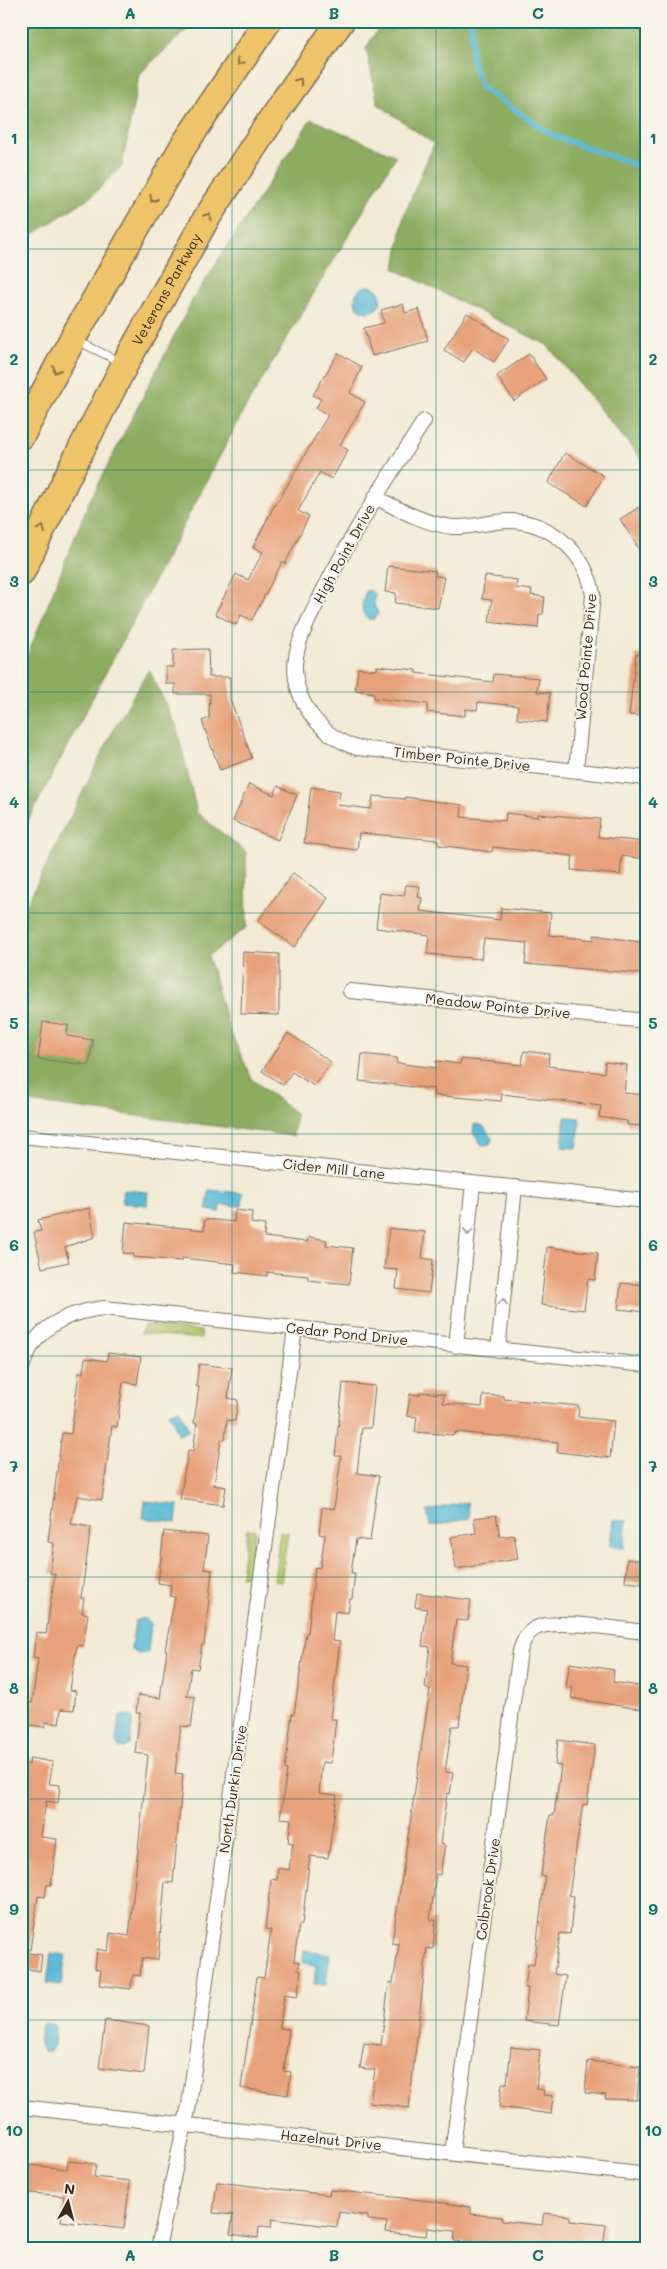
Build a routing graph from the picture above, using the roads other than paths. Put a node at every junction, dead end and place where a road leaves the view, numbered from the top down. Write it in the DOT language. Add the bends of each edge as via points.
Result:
graph roads {
  1 [pos="268,21"];
  2 [pos="341,21"];
  3 [pos="73,338"];
  4 [pos="125,364"];
  5 [pos="424,421"];
  6 [pos="21,436"];
  7 [pos="375,497"];
  8 [pos="21,573"];
  9 [pos="301,697"];
  10 [pos="576,771"];
  11 [pos="646,778"];
  12 [pos="350,990"];
  13 [pos="646,1021"];
  14 [pos="21,1136"];
  15 [pos="473,1183"];
  16 [pos="514,1187"];
  17 [pos="646,1201"];
  18 [pos="295,1328"];
  19 [pos="456,1346"];
  20 [pos="498,1350"];
  21 [pos="646,1365"];
  22 [pos="21,1372"];
  23 [pos="646,1632"];
  24 [pos="21,2107"];
  25 [pos="186,2124"];
  26 [pos="452,2153"];
  27 [pos="640,2174"];
  28 [pos="158,2248"];
  1 -- 3 [label="highway, one-way" via="184,145"];
  4 -- 2 [label="highway, Veterans Parkway, one-way" via="206,219"];
  3 -- 4 [label="lane"];
  3 -- 6 [label="highway, one-way"];
  8 -- 4 [label="highway, Veterans Parkway, one-way"];
  5 -- 7 [label="street, High Point Drive"];
  7 -- 9 [label="street, High Point Drive" via="343,552 297,651 296,681"];
  7 -- 10 [label="street, Wood Pointe Drive" via="436,524 454,527 526,522 548,530 575,553 586,569 593,595"];
  9 -- 10 [label="street, Timber Pointe Drive" via="312,717 325,731 357,748"];
  10 -- 11 [label="street, Timber Pointe Drive"];
  12 -- 13 [label="street, Meadow Pointe Drive"];
  14 -- 15 [label="street, Cider Mill Lane"];
  15 -- 16 [label="street, Cider Mill Lane"];
  15 -- 19 [label="street, one-way"];
  16 -- 17 [label="street, Cider Mill Lane"];
  20 -- 16 [label="street, one-way"];
  18 -- 19 [label="street, Cedar Pond Drive"];
  18 -- 22 [label="street, Cedar Pond Drive" via="104,1308 67,1316 51,1326 37,1337"];
  18 -- 25 [label="street, North Durkin Drive"];
  19 -- 20 [label="street, Cedar Pond Drive"];
  20 -- 21 [label="street, Cedar Pond Drive"];
  23 -- 26 [label="street, Colbrook Drive" via="530,1624 524,1638"];
  24 -- 25 [label="street, Hazelnut Drive"];
  25 -- 26 [label="street, Hazelnut Drive"];
  25 -- 28 [label="street, North Durkin Drive"];
  26 -- 27 [label="street, Hazelnut Drive"];
}
